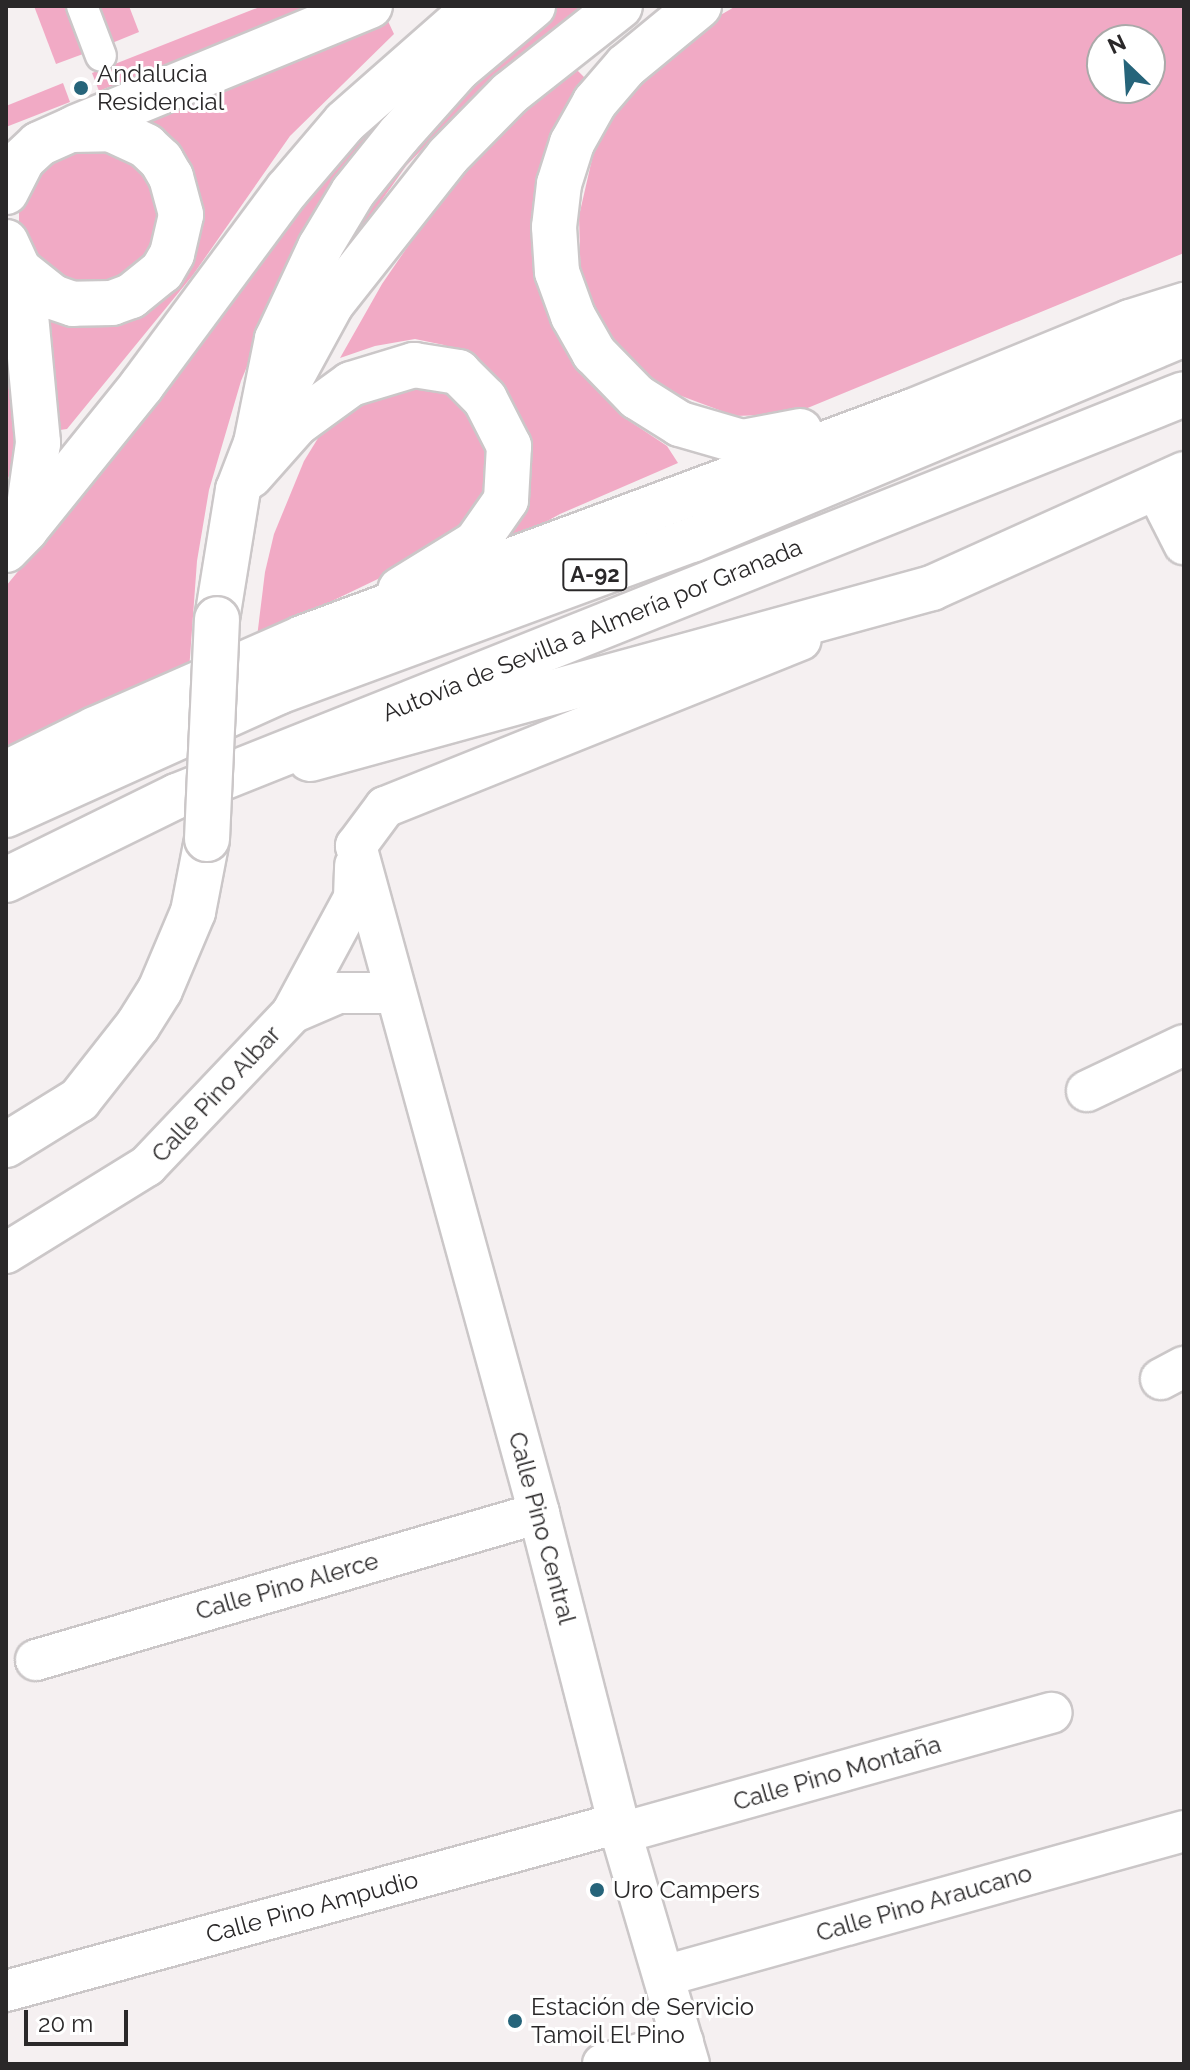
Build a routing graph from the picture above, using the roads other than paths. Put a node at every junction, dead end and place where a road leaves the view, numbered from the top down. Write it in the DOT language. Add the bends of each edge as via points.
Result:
graph roads {
  1 [pos="82,6"];
  2 [pos="370,6"];
  3 [pos="477,6"];
  4 [pos="533,6"];
  5 [pos="620,6"];
  6 [pos="699,6"];
  7 [pos="101,56"];
  8 [pos="39,144"];
  9 [pos="6,192"];
  10 [pos="13,263"];
  11 [pos="1184,286"];
  12 [pos="1184,305"];
  13 [pos="1130,322"];
  14 [pos="6,329"];
  15 [pos="1184,334"];
  16 [pos="32,383"];
  17 [pos="1184,394"];
  18 [pos="913,411"];
  19 [pos="256,443"];
  20 [pos="1170,481"];
  21 [pos="238,490"];
  22 [pos="16,540"];
  23 [pos="1184,544"];
  24 [pos="932,588"];
  25 [pos="302,638"];
  26 [pos="6,773"];
  27 [pos="177,796"];
  28 [pos="6,815"];
  29 [pos="356,846"];
  30 [pos="6,880"];
  31 [pos="6,900"];
  32 [pos="394,993"];
  33 [pos="292,1013"];
  34 [pos="1184,1045"];
  35 [pos="1087,1091"];
  36 [pos="79,1100"];
  37 [pos="6,1145"];
  38 [pos="6,1169"];
  39 [pos="6,1253"];
  40 [pos="539,1513"];
  41 [pos="36,1660"];
  42 [pos="1052,1713"];
  43 [pos="620,1828"];
  44 [pos="1184,1831"];
  45 [pos="664,1976"];
  46 [pos="6,1991"];
  47 [pos="686,2053"];
  48 [pos="603,2064"];
  1 -- 7 [label="street"];
  2 -- 8 [label="main road"];
  3 -- 22 [label="main road" via="345,122"];
  4 -- 19 [label="main road" via="458,69 353,192 320,247 277,339"];
  5 -- 19 [label="main road" via="510,93 448,156 332,303"];
  6 -- 18 [label="main road" via="626,66 595,102 572,143 559,184 554,227 557,272 573,316 594,353 637,397 680,424 742,442"];
  8 -- 9 [label="main road" via="22,160"];
  8 -- 10 [label="main road" via="110,129 146,146 171,177 179,205 179,235 172,254 148,285 112,303 73,304 36,287"];
  10 -- 16 [label="main road"];
  11 -- 13 [label="street"];
  12 -- 13 [label="main road"];
  13 -- 18 [label="main road"];
  14 -- 16 [label="main road"];
  15 -- 28 [label="main road, Autovía de Sevilla a Almería por Granada / A-92" via="692,540 278,692"];
  16 -- 22 [label="main road" via="38,443"];
  17 -- 27 [label="main road, Autovía de Sevilla a Almería por Granada / A-92"];
  18 -- 25 [label="main road"];
  19 -- 21 [label="main road"];
  20 -- 23 [label="street"];
  20 -- 24 [label="main road"];
  21 -- 25 [label="main road" via="296,424 351,384 414,365 458,372 485,399 509,446 506,500 476,543 416,583"];
  21 -- 36 [label="main road, bridge" via="217,619 207,839 193,912 160,990 112,1062"];
  24 -- 27 [label="main road"];
  24 -- 29 [label="street" via="385,807"];
  25 -- 26 [label="main road"];
  27 -- 30 [label="main road, Autovía de Sevilla a Almería por Granada / A-92"];
  27 -- 31 [label="main road"];
  29 -- 32 [label="street, Calle Pino Central"];
  29 -- 33 [label="street" via="354,898"];
  32 -- 33 [label="street, Calle Pino Albar" via="338,993"];
  32 -- 40 [label="street, Calle Pino Central"];
  33 -- 39 [label="street, Calle Pino Albar" via="147,1166"];
  34 -- 35 [label="street"];
  36 -- 37 [label="main road"];
  36 -- 38 [label="street" via="30,1152"];
  40 -- 41 [label="street, Calle Pino Alerce"];
  40 -- 43 [label="street, Calle Pino Central"];
  42 -- 43 [label="street, Calle Pino Montaña"];
  43 -- 45 [label="street, Calle Pino Central"];
  43 -- 46 [label="street, Calle Pino Ampudio"];
  44 -- 45 [label="street, Calle Pino Araucano"];
  45 -- 47 [label="street, Calle Pino Central"];
  47 -- 48 [label="street"];
}
